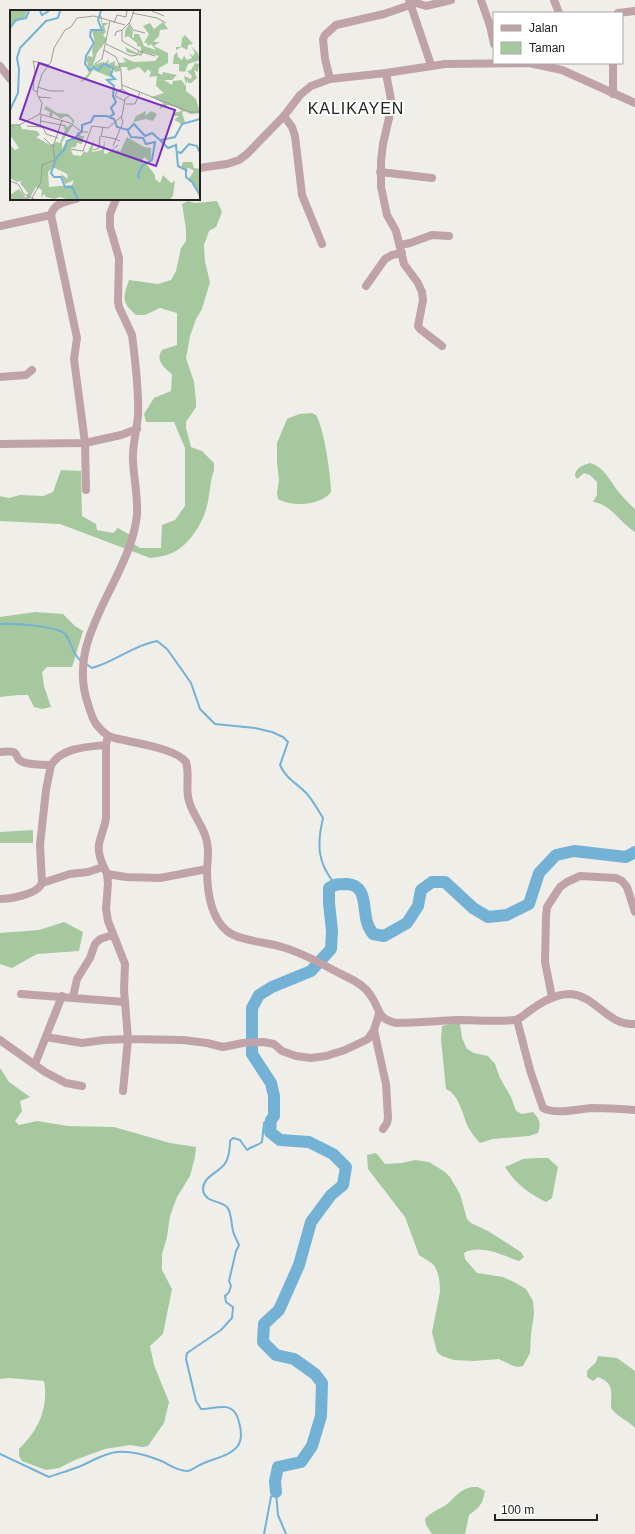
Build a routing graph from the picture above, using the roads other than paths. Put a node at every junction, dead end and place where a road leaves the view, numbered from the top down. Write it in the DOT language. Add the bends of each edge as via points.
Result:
graph roads {
  1 [pos="451,0"];
  2 [pos="481,0"];
  3 [pos="554,0"];
  4 [pos="410,2"];
  5 [pos="635,11"];
  6 [pos="558,12"];
  7 [pos="623,12"];
  8 [pos="493,40"];
  9 [pos="493,63"];
  10 [pos="540,64"];
  11 [pos="613,64"];
  12 [pos="431,65"];
  13 [pos="0,66"];
  14 [pos="563,66"];
  15 [pos="386,73"];
  16 [pos="10,79"];
  17 [pos="330,79"];
  18 [pos="613,94"];
  19 [pos="635,103"];
  20 [pos="284,116"];
  21 [pos="200,168"];
  22 [pos="380,172"];
  23 [pos="432,178"];
  24 [pos="73,200"];
  25 [pos="116,200"];
  26 [pos="51,215"];
  27 [pos="0,226"];
  28 [pos="449,236"];
  29 [pos="322,244"];
  30 [pos="401,244"];
  31 [pos="402,253"];
  32 [pos="366,286"];
  33 [pos="442,346"];
  34 [pos="32,370"];
  35 [pos="0,377"];
  36 [pos="137,429"];
  37 [pos="85,443"];
  38 [pos="0,444"];
  39 [pos="86,490"];
  40 [pos="107,735"];
  41 [pos="106,745"];
  42 [pos="0,752"];
  43 [pos="51,765"];
  44 [pos="207,869"];
  45 [pos="105,870"];
  46 [pos="42,883"];
  47 [pos="0,899"];
  48 [pos="635,912"];
  49 [pos="113,935"];
  50 [pos="21,994"];
  51 [pos="62,996"];
  52 [pos="73,997"];
  53 [pos="552,997"];
  54 [pos="125,1002"];
  55 [pos="378,1014"];
  56 [pos="517,1020"];
  57 [pos="635,1024"];
  58 [pos="374,1030"];
  59 [pos="46,1037"];
  60 [pos="128,1039"];
  61 [pos="0,1040"];
  62 [pos="35,1064"];
  63 [pos="82,1086"];
  64 [pos="124,1091"];
  65 [pos="635,1110"];
  66 [pos="383,1129"];
  1 -- 4 [label="street" via="426,6"];
  2 -- 8 [label="street"];
  3 -- 6 [label="street"];
  4 -- 12 [label="street"];
  4 -- 17 [label="street" via="384,14 340,24 329,31 323,43"];
  5 -- 7 [label="street"];
  9 -- 12 [label="street"];
  10 -- 14 [label="street"];
  11 -- 18 [label="street"];
  12 -- 15 [label="street"];
  13 -- 16 [label="street"];
  14 -- 18 [label="street"];
  15 -- 17 [label="street"];
  15 -- 22 [label="street" via="392,105"];
  17 -- 20 [label="street" via="305,90"];
  18 -- 19 [label="street"];
  20 -- 21 [label="street" via="239,160"];
  20 -- 29 [label="street" via="295,136 302,195"];
  22 -- 23 [label="street"];
  22 -- 30 [label="street" via="383,202"];
  24 -- 26 [label="street" via="57,205"];
  25 -- 36 [label="street" via="110,214 110,227 119,258 119,307 132,335 138,396"];
  26 -- 27 [label="street"];
  26 -- 37 [label="street" via="77,338 74,359"];
  28 -- 30 [label="street" via="432,235"];
  30 -- 31 [label="street"];
  31 -- 32 [label="street" via="385,259"];
  31 -- 33 [label="street" via="407,269 422,292 418,326"];
  34 -- 35 [label="street" via="26,375"];
  36 -- 37 [label="street"];
  36 -- 40 [label="street" via="133,460 137,505 135,524 124,559 89,638 82,670 82,682 90,712"];
  37 -- 38 [label="street"];
  37 -- 39 [label="street"];
  40 -- 41 [label="street"];
  40 -- 44 [label="street" via="160,749 179,756 186,762 188,800 208,843"];
  41 -- 43 [label="street" via="72,750 56,758"];
  41 -- 45 [label="street" via="106,818 98,845"];
  42 -- 43 [label="street" via="15,752 23,762"];
  43 -- 46 [label="street" via="40,845"];
  44 -- 45 [label="street" via="160,878 126,877"];
  44 -- 55 [label="street" via="213,908 220,923 228,931 241,937 286,948 350,978 368,992"];
  45 -- 46 [label="street" via="70,874"];
  45 -- 49 [label="street" via="108,883 106,909"];
  46 -- 47 [label="street" via="41,887 21,896"];
  48 -- 53 [label="street" via="627,887 616,878 580,876 560,887 547,907 546,917 545,962"];
  49 -- 52 [label="street" via="96,944 77,979"];
  49 -- 54 [label="street" via="125,964"];
  50 -- 51 [label="street"];
  51 -- 52 [label="street"];
  51 -- 59 [label="street"];
  52 -- 54 [label="street"];
  53 -- 56 [label="street"];
  53 -- 57 [label="street" via="571,994 594,1004 613,1019 628,1025"];
  54 -- 60 [label="street"];
  55 -- 56 [label="street" via="396,1023"];
  55 -- 58 [label="street"];
  56 -- 65 [label="street" via="543,1108 556,1111 592,1108"];
  58 -- 60 [label="street" via="368,1040 359,1045 311,1058 296,1056 282,1051 274,1044 263,1042 223,1047 183,1040"];
  58 -- 66 [label="street" via="386,1084 388,1118"];
  59 -- 60 [label="street" via="82,1043"];
  59 -- 62 [label="street"];
  60 -- 64 [label="street"];
  61 -- 62 [label="street"];
  62 -- 63 [label="street" via="66,1083"];
}
